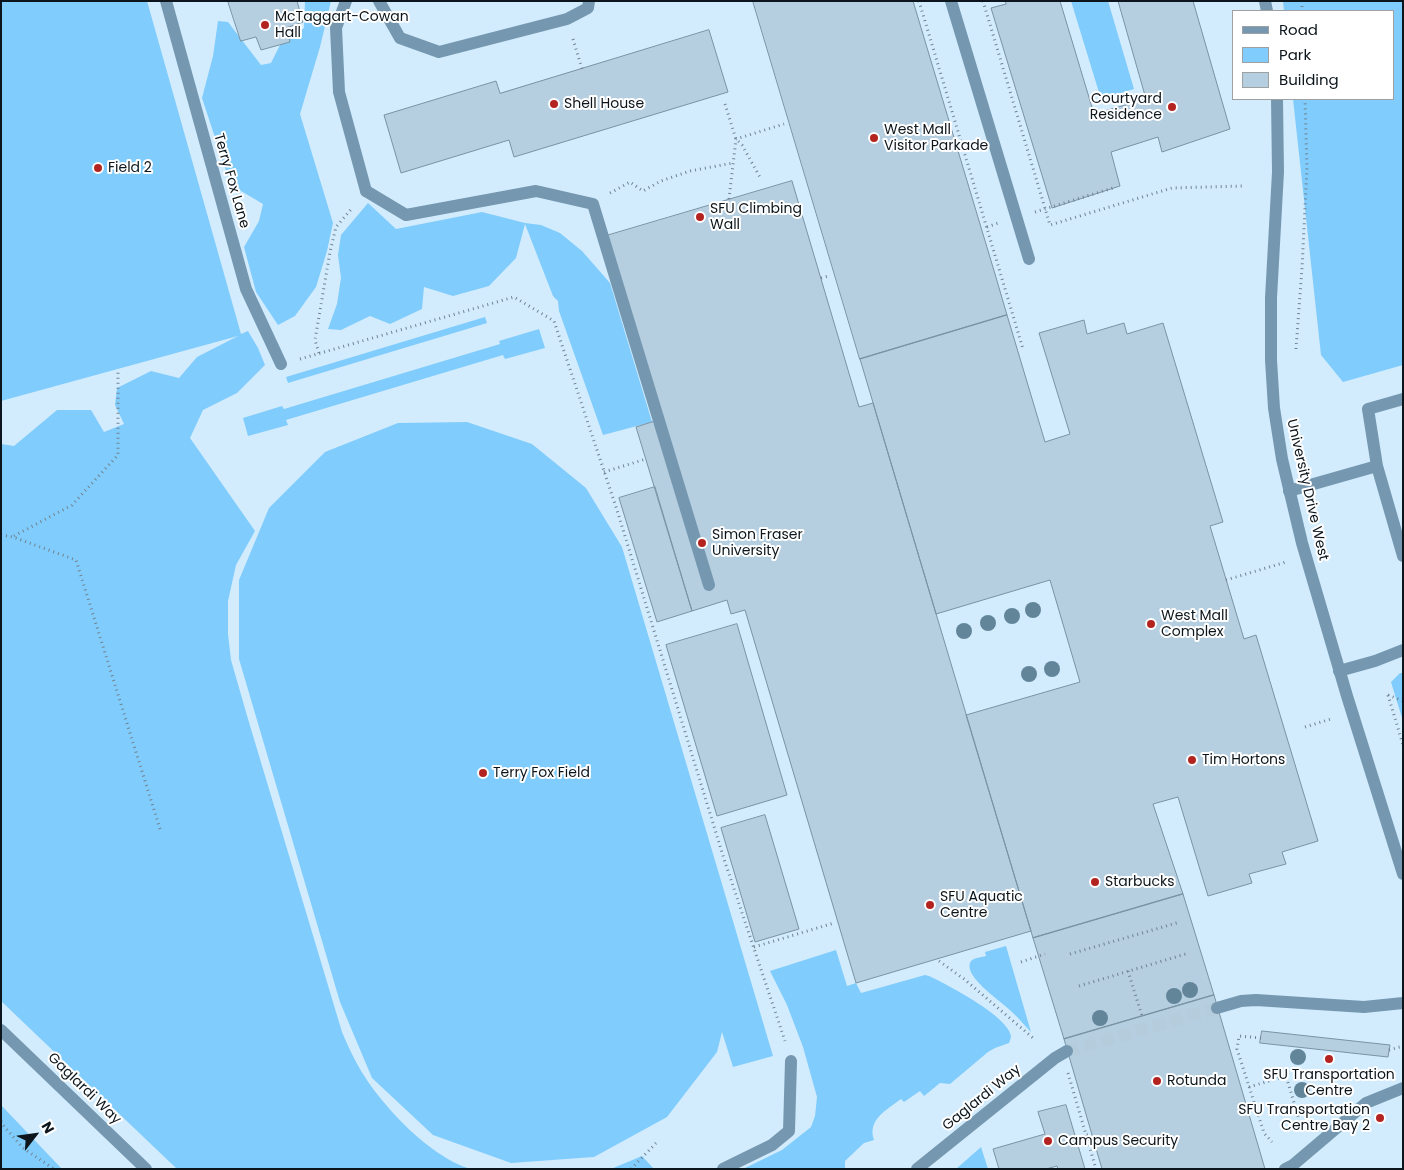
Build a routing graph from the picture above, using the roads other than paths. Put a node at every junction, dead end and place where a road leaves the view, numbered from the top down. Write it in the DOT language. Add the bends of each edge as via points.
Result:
graph roads {
  1 [pos="166,1"];
  2 [pos="346,1"];
  3 [pos="379,1"];
  4 [pos="589,1"];
  5 [pos="951,1"];
  6 [pos="1277,100"];
  7 [pos="1029,259"];
  8 [pos="281,364"];
  9 [pos="1403,399"];
  10 [pos="1377,466"];
  11 [pos="1289,491"];
  12 [pos="1403,556"];
  13 [pos="708,585"];
  14 [pos="1403,650"];
  15 [pos="1339,671"];
  16 [pos="1403,874"];
  17 [pos="1403,1003"];
  18 [pos="1217,1008"];
  19 [pos="1,1030"];
  20 [pos="1067,1051"];
  21 [pos="791,1061"];
  22 [pos="1403,1088"];
  23 [pos="146,1169"];
  24 [pos="723,1169"];
  25 [pos="917,1169"];
  26 [pos="1285,1169"];
  1 -- 8 [label="street, Terry Fox Lane" via="246,289"];
  2 -- 13 [label="street" via="336,28 339,92 366,191 406,215 536,191 592,204"];
  3 -- 4 [label="street" via="400,38 439,52 566,19 588,8"];
  5 -- 7 [label="street"];
  6 -- 11 [label="street, University Drive West" via="1278,172 1270,360 1274,408"];
  9 -- 10 [label="street" via="1368,409"];
  10 -- 11 [label="street"];
  10 -- 12 [label="street"];
  11 -- 15 [label="street, University Drive West"];
  14 -- 15 [label="street" via="1375,662"];
  15 -- 16 [label="street, University Drive West"];
  17 -- 18 [label="street" via="1364,1007 1242,1000"];
  19 -- 23 [label="street, Gaglardi Way"];
  20 -- 25 [label="street, Gaglardi Way"];
  21 -- 24 [label="street" via="789,1131 772,1145"];
  22 -- 26 [label="street" via="1366,1102"];
}
